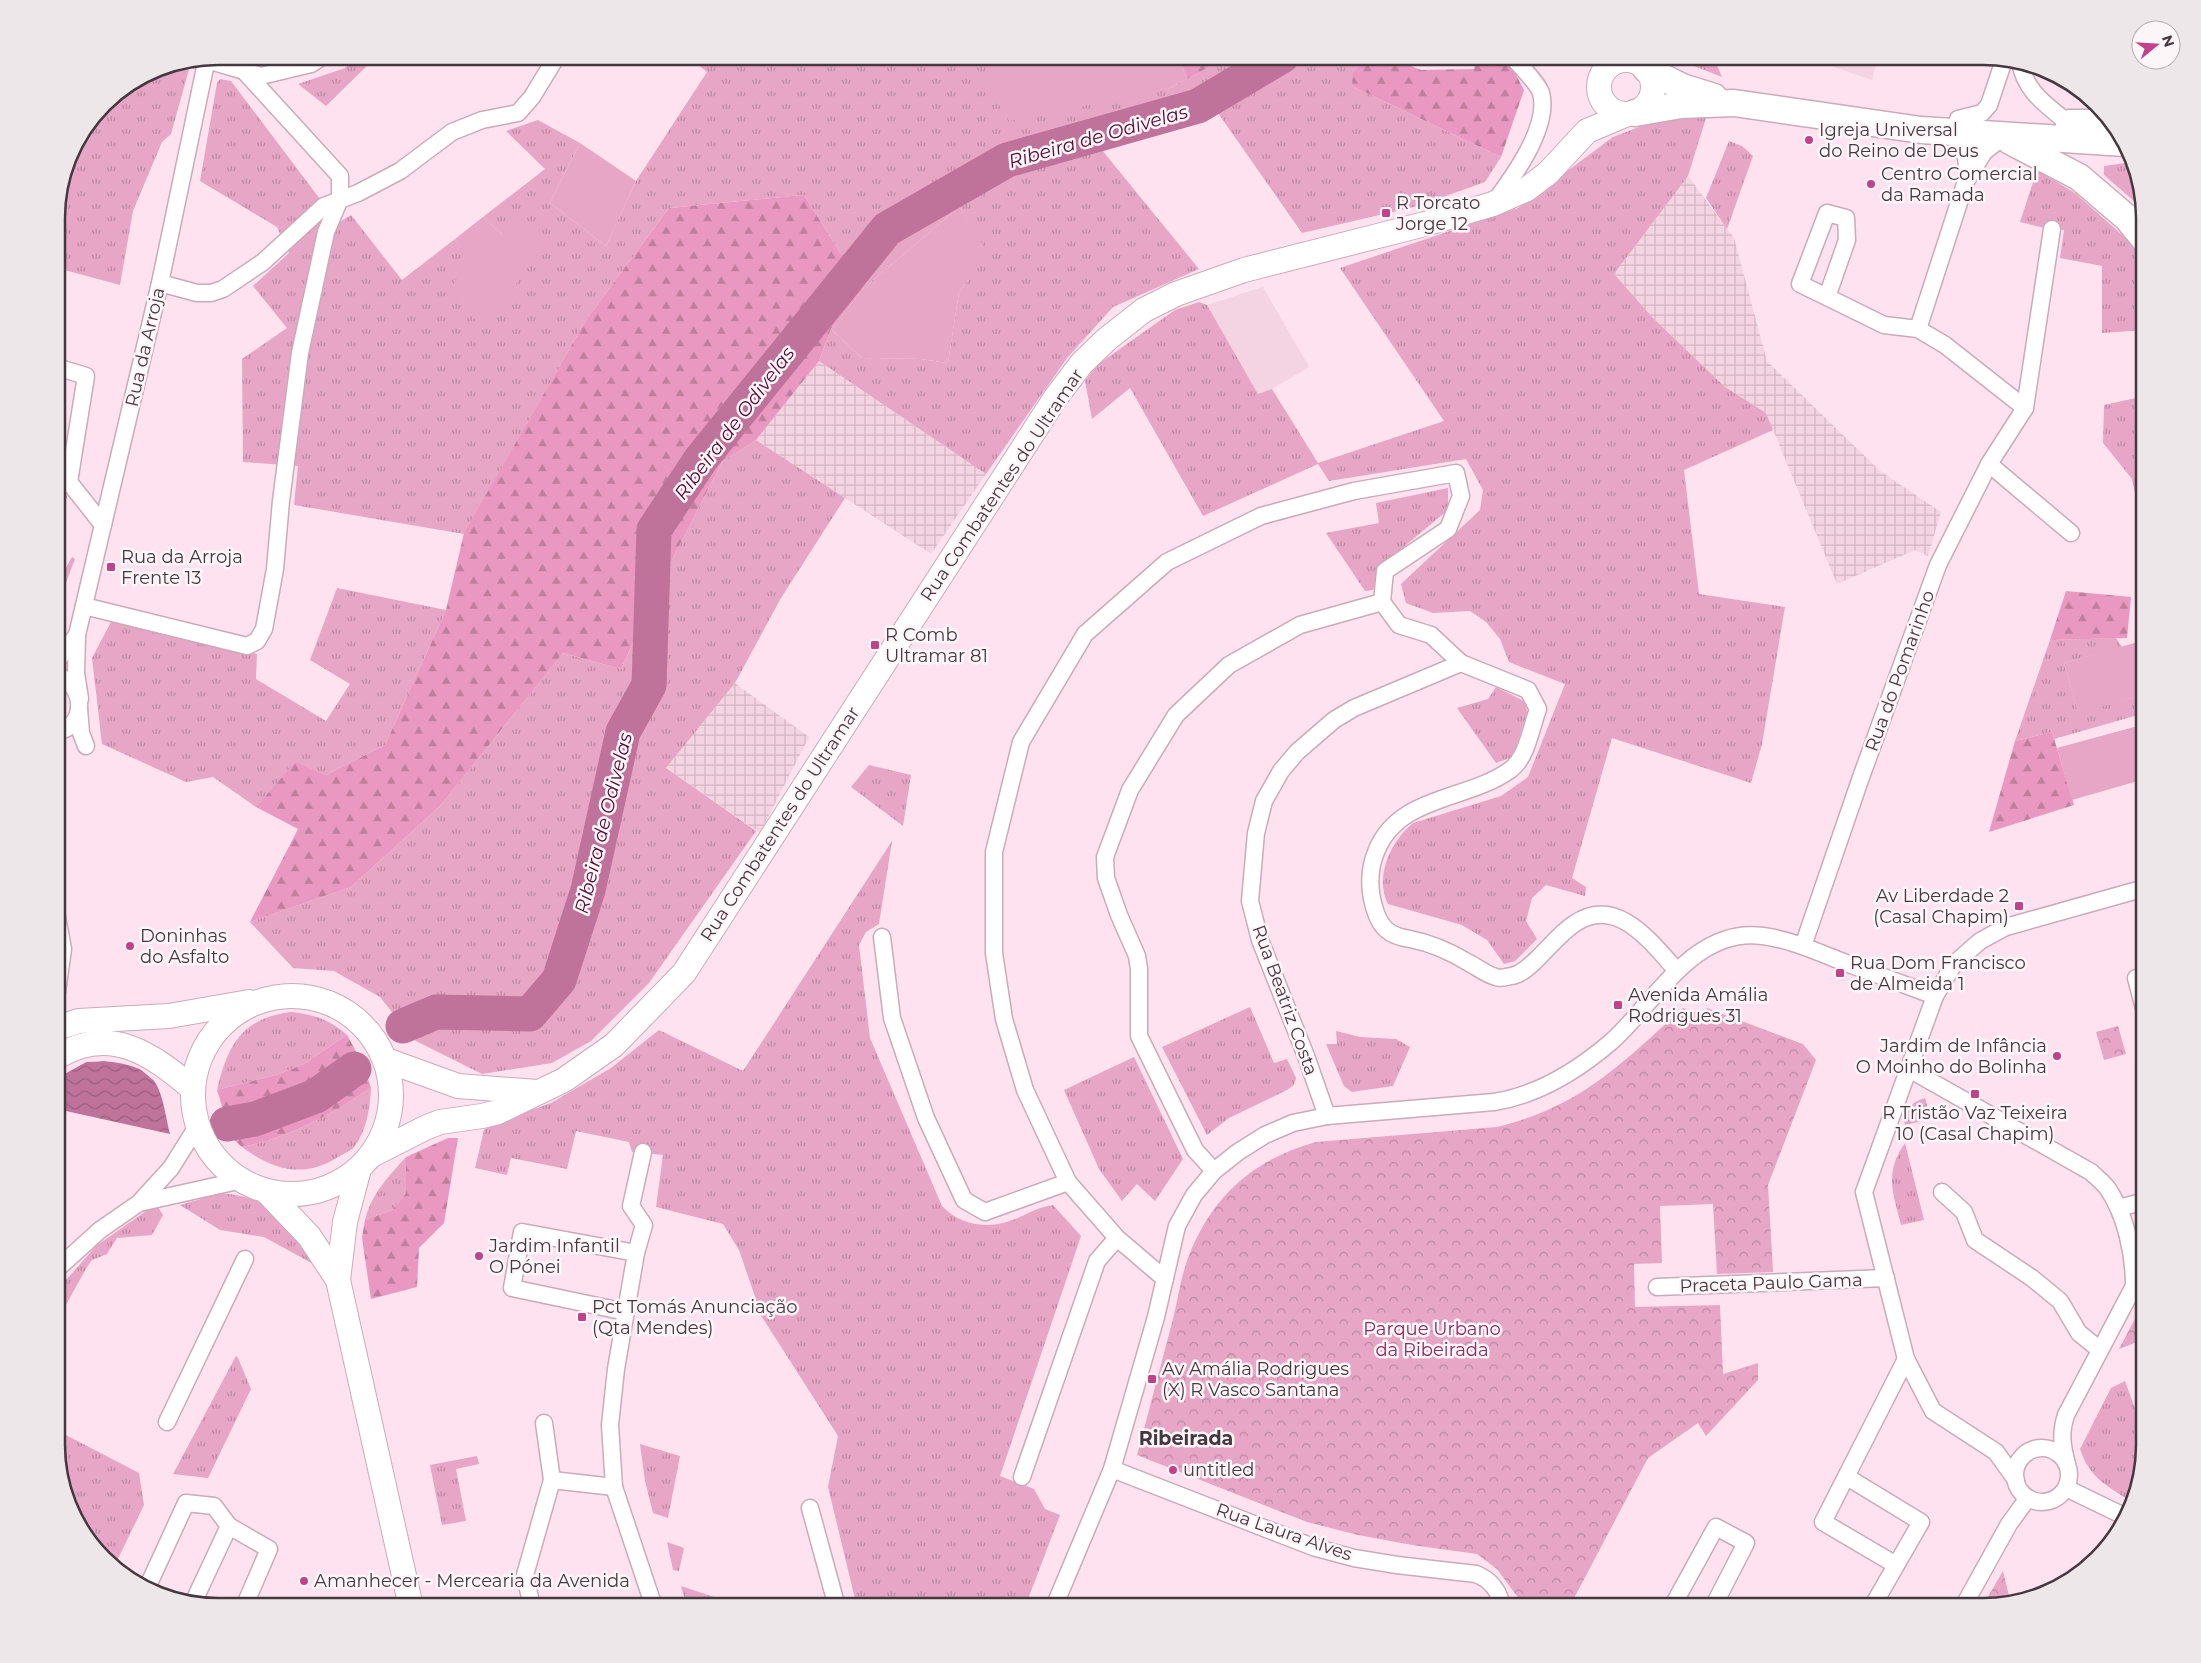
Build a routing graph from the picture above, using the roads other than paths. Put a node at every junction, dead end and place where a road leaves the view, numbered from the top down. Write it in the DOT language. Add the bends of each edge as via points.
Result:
graph roads {
  1 [pos="225,65"];
  2 [pos="306,65"];
  3 [pos="551,65"];
  4 [pos="1519,65"];
  5 [pos="1611,65"];
  6 [pos="1640,65"];
  7 [pos="1643,65"];
  8 [pos="206,66"];
  9 [pos="2002,66"];
  10 [pos="2023,71"];
  11 [pos="245,72"];
  12 [pos="1599,73"];
  13 [pos="1734,103"];
  14 [pos="1630,114"];
  15 [pos="2068,123"];
  16 [pos="2102,123"];
  17 [pos="1954,126"];
  18 [pos="1587,131"];
  19 [pos="2003,137"];
  20 [pos="2115,143"];
  21 [pos="1966,181"];
  22 [pos="340,199"];
  23 [pos="1493,204"];
  24 [pos="2136,228"];
  25 [pos="2052,229"];
  26 [pos="160,283"];
  27 [pos="1827,297"];
  28 [pos="1918,329"];
  29 [pos="65,370"];
  30 [pos="2025,408"];
  31 [pos="1989,464"];
  32 [pos="65,470"];
  33 [pos="65,481"];
  34 [pos="103,525"];
  35 [pos="2072,533"];
  36 [pos="1382,602"];
  37 [pos="84,606"];
  38 [pos="77,635"];
  39 [pos="65,651"];
  40 [pos="1461,663"];
  41 [pos="65,680"];
  42 [pos="79,704"];
  43 [pos="65,728"];
  44 [pos="65,734"];
  45 [pos="2136,891"];
  46 [pos="882,937"];
  47 [pos="1803,946"];
  48 [pos="1677,972"];
  49 [pos="1936,996"];
  50 [pos="260,1000"];
  51 [pos="65,1026"];
  52 [pos="65,1052"];
  53 [pos="386,1060"];
  54 [pos="1909,1068"];
  55 [pos="193,1089"];
  56 [pos="537,1092"];
  57 [pos="1327,1116"];
  58 [pos="198,1125"];
  59 [pos="643,1152"];
  60 [pos="366,1162"];
  61 [pos="1214,1171"];
  62 [pos="242,1180"];
  63 [pos="1068,1182"];
  64 [pos="266,1191"];
  65 [pos="1942,1192"];
  66 [pos="139,1203"];
  67 [pos="2136,1203"];
  68 [pos="2119,1208"];
  69 [pos="1117,1238"];
  70 [pos="628,1251"];
  71 [pos="245,1259"];
  72 [pos="65,1262"];
  73 [pos="1886,1278"];
  74 [pos="1165,1279"];
  75 [pos="338,1280"];
  76 [pos="1657,1287"];
  77 [pos="626,1312"];
  78 [pos="2100,1350"];
  79 [pos="1906,1359"];
  80 [pos="167,1422"];
  81 [pos="544,1423"];
  82 [pos="2067,1464"];
  83 [pos="1112,1469"];
  84 [pos="1022,1477"];
  85 [pos="1846,1477"];
  86 [pos="552,1480"];
  87 [pos="2016,1480"];
  88 [pos="614,1487"];
  89 [pos="2066,1488"];
  90 [pos="2028,1498"];
  91 [pos="810,1508"];
  92 [pos="2119,1514"];
  93 [pos="229,1526"];
  94 [pos="1896,1564"];
  95 [pos="150,1582"];
  96 [pos="197,1597"];
  97 [pos="248,1598"];
  98 [pos="409,1598"];
  99 [pos="530,1598"];
  100 [pos="651,1598"];
  101 [pos="835,1598"];
  102 [pos="1058,1598"];
  103 [pos="1499,1598"];
  104 [pos="1677,1598"];
  105 [pos="1718,1598"];
  106 [pos="1877,1598"];
  107 [pos="1968,1598"];
  1 -- 11 [label="street"];
  2 -- 11 [label="street" via="262,76"];
  3 -- 22 [label="street" via="518,113 482,120 452,132 400,171"];
  4 -- 23 [label="street" via="1541,92 1542,113 1518,170"];
  5 -- 12 [label="main road"];
  6 -- 14 [label="main road" via="1651,78 1651,99"];
  7 -- 13 [label="main road" via="1682,87"];
  8 -- 26 [label="street, Rua da Arroja"];
  9 -- 17 [label="street" via="1989,106 1982,113"];
  10 -- 15 [label="street" via="2035,95"];
  11 -- 22 [label="street" via="340,176"];
  12 -- 14 [label="main road" via="1600,97 1606,106 1614,113"];
  12 -- 18 [label="main road, Rua Combatentes do Ultramar"];
  13 -- 14 [label="main road" via="1681,105"];
  13 -- 17 [label="main road"];
  14 -- 18 [label="main road, Rua Combatentes do Ultramar"];
  15 -- 16 [label="main road"];
  15 -- 17 [label="main road"];
  17 -- 19 [label="main road"];
  17 -- 21 [label="street" via="1966,155"];
  18 -- 23 [label="main road, Rua Combatentes do Ultramar" via="1548,173 1526,189"];
  19 -- 20 [label="main road"];
  19 -- 21 [label="street" via="1984,152"];
  19 -- 24 [label="main road" via="2080,177"];
  21 -- 28 [label="street"];
  22 -- 26 [label="street" via="324,206 263,262 224,289 211,294 197,293"];
  22 -- 37 [label="street" via="326,232 300,353 275,569 264,629 257,641 247,646"];
  23 -- 56 [label="main road, Rua Combatentes do Ultramar" via="1207,282 1144,310 1107,339 1082,363 1056,397 684,973 614,1045 564,1080"];
  25 -- 30 [label="street, Rua do Pomarinho"];
  26 -- 34 [label="street, Rua da Arroja"];
  27 -- 27 [label="street" via="1847,240 1846,218 1827,212 1800,284"];
  27 -- 28 [label="street" via="1884,324"];
  28 -- 30 [label="street" via="1946,345"];
  29 -- 32 [label="street" via="86,376"];
  30 -- 31 [label="street, Rua do Pomarinho"];
  31 -- 35 [label="street"];
  31 -- 47 [label="street, Rua do Pomarinho" via="1938,565"];
  33 -- 34 [label="street"];
  34 -- 37 [label="street, Rua da Arroja"];
  36 -- 40 [label="street" via="1398,625 1430,635"];
  36 -- 61 [label="street" via="1300,625 1228,665 1176,715 1130,790 1105,857 1106,878 1140,969 1139,1036 1195,1150"];
  36 -- 63 [label="street" via="1385,572 1448,529 1461,496 1456,473 1354,490 1261,516 1167,562 1084,634 1021,742 994,852 994,954 1004,1019 1025,1090"];
  37 -- 38 [label="street, Rua da Arroja"];
  38 -- 39 [label="street, Rua da Arroja"];
  38 -- 42 [label="street, Rua da Arroja"];
  40 -- 48 [label="street" via="1528,690 1538,709 1521,758 1510,770 1418,808 1398,819 1385,835 1372,862 1370,878 1371,898 1380,923 1387,932 1422,941 1456,955 1496,978 1514,976 1530,966 1573,924 1588,916 1606,913 1625,919"];
  40 -- 57 [label="street, Rua Beatriz Costa" via="1354,708 1334,720 1297,752 1281,771 1264,801 1256,833 1250,901 1260,940"];
  41 -- 42 [label="street" via="70,682"];
  42 -- 43 [label="street" via="70,726"];
  42 -- 44 [label="street, Rua da Arroja" via="81,733 86,745"];
  45 -- 49 [label="street" via="2006,927 1980,941 1954,964"];
  46 -- 63 [label="street" via="892,1018 926,1118 964,1200 985,1212"];
  47 -- 48 [label="street" via="1763,936 1737,937 1712,945"];
  47 -- 49 [label="street"];
  48 -- 57 [label="street" via="1626,1027 1591,1058 1552,1084 1517,1098 1464,1106"];
  49 -- 54 [label="street"];
  50 -- 51 [label="main road" via="169,1016"];
  50 -- 53 [label="main road" via="290,995 321,999 348,1012 371,1033"];
  50 -- 55 [label="main road" via="234,1014 213,1034 199,1060"];
  52 -- 55 [label="main road" via="104,1042 147,1054 166,1065"];
  53 -- 56 [label="main road, Rua Combatentes do Ultramar" via="458,1086"];
  53 -- 60 [label="main road" via="392,1092 387,1126"];
  54 -- 68 [label="street" via="2091,1172 2107,1187"];
  54 -- 73 [label="street" via="1864,1192"];
  55 -- 58 [label="main road"];
  56 -- 60 [label="main road, Rua Combatentes do Ultramar" via="498,1112 424,1128"];
  57 -- 61 [label="street" via="1293,1123 1266,1135"];
  58 -- 62 [label="main road" via="210,1151"];
  58 -- 66 [label="street" via="172,1168"];
  59 -- 70 [label="street" via="631,1206 644,1226"];
  60 -- 64 [label="main road, Rua Combatentes do Ultramar" via="331,1187 299,1195"];
  60 -- 75 [label="main road" via="345,1222"];
  61 -- 74 [label="street" via="1194,1195 1177,1226"];
  62 -- 64 [label="main road"];
  62 -- 66 [label="street"];
  63 -- 69 [label="street"];
  64 -- 75 [label="main road" via="309,1236"];
  65 -- 78 [label="street" via="1964,1212 1975,1240 2060,1301 2079,1334"];
  66 -- 72 [label="street" via="100,1230"];
  67 -- 68 [label="street"];
  68 -- 78 [label="street" via="2134,1266 2134,1286"];
  69 -- 74 [label="street"];
  69 -- 84 [label="street" via="1097,1261"];
  70 -- 77 [label="street"];
  70 -- 77 [label="street" via="522,1232 512,1288"];
  71 -- 80 [label="street"];
  73 -- 76 [label="street, Praceta Paulo Gama"];
  73 -- 79 [label="street"];
  74 -- 83 [label="street" via="1135,1397"];
  75 -- 98 [label="main road"];
  77 -- 88 [label="street" via="610,1425"];
  78 -- 82 [label="street" via="2061,1430"];
  79 -- 85 [label="street"];
  79 -- 87 [label="street" via="1933,1411 1996,1452"];
  81 -- 86 [label="street"];
  82 -- 87 [label="street" via="2063,1457 2048,1448 2030,1451 2018,1463"];
  82 -- 89 [label="street" via="2069,1480"];
  83 -- 102 [label="street"];
  83 -- 103 [label="street, Rua Laura Alves" via="1313,1546 1354,1558 1476,1574 1488,1579"];
  85 -- 94 [label="street" via="1823,1522"];
  85 -- 94 [label="street" via="1922,1522"];
  86 -- 88 [label="street"];
  86 -- 99 [label="street" via="525,1575"];
  87 -- 90 [label="street"];
  88 -- 100 [label="street"];
  89 -- 90 [label="street" via="2049,1502"];
  89 -- 92 [label="street"];
  90 -- 107 [label="street" via="2009,1524"];
  91 -- 101 [label="street"];
  93 -- 95 [label="street" via="214,1506 186,1503"];
  93 -- 96 [label="street"];
  93 -- 97 [label="street" via="269,1549"];
  94 -- 106 [label="street"];
  104 -- 105 [label="street" via="1716,1527 1746,1544"];
}
